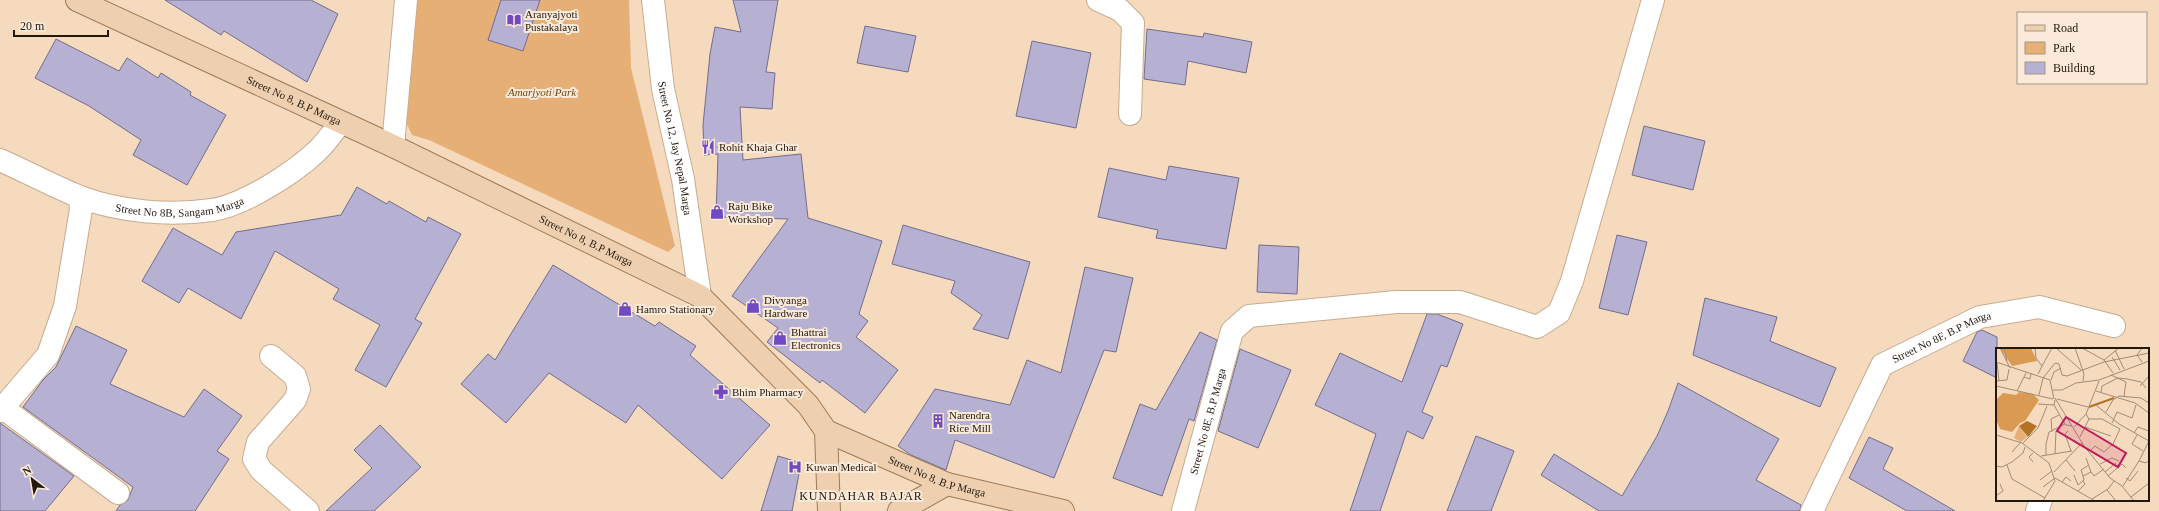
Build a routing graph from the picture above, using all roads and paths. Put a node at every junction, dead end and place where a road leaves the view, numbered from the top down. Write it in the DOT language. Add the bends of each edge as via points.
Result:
graph roads {
  1 [pos="76,0"];
  2 [pos="406,0"];
  3 [pos="653,0"];
  4 [pos="1098,0"];
  5 [pos="1653,0"];
  6 [pos="1130,114"];
  7 [pos="340,123"];
  8 [pos="394,146"];
  9 [pos="0,160"];
  10 [pos="80,197"];
  11 [pos="700,296"];
  12 [pos="2114,326"];
  13 [pos="271,356"];
  14 [pos="2,410"];
  15 [pos="826,431"];
  16 [pos="947,484"];
  17 [pos="118,493"];
  18 [pos="2041,501"];
  19 [pos="308,511"];
  20 [pos="828,511"];
  21 [pos="899,511"];
  22 [pos="1063,511"];
  23 [pos="1183,511"];
  24 [pos="1812,511"];
  25 [pos="2037,511"];
  1 -- 7 [label="main road, Street No 8, B.P Marga"];
  2 -- 8 [label="street"];
  3 -- 11 [label="street, Street No 12, Jay Nepal Marga" via="663,89 683,179"];
  4 -- 6 [label="street" via="1120,10 1133,23"];
  5 -- 23 [label="street, Street No 8E, B.P Marga" via="1572,281 1559,313 1537,327 1460,302 1396,302 1249,316 1232,331"];
  7 -- 8 [label="main road, Street No 8, B.P Marga"];
  7 -- 10 [label="street, Street No 8B, Sangam Marga" via="318,150 279,180 213,210 128,210"];
  8 -- 11 [label="main road, Street No 8, B.P Marga"];
  9 -- 10 [label="street, Street No 8B, Sangam Marga"];
  10 -- 14 [label="street" via="81,209 65,306 48,355"];
  11 -- 15 [label="main road, Street No 8, B.P Marga" via="808,405"];
  12 -- 24 [label="street, Street No 8F, B.P Marga" via="2039,307 1980,317 1882,365"];
  13 -- 19 [label="street" via="295,376 299,389 295,400 258,442 254,459 261,470"];
  14 -- 17 [label="street"];
  15 -- 16 [label="main road, Street No 8, B.P Marga"];
  15 -- 20 [label="main road"];
  16 -- 21 [label="main road"];
  16 -- 22 [label="main road, Street No 8, B.P Marga"];
  18 -- 25 [label="street"];
}
